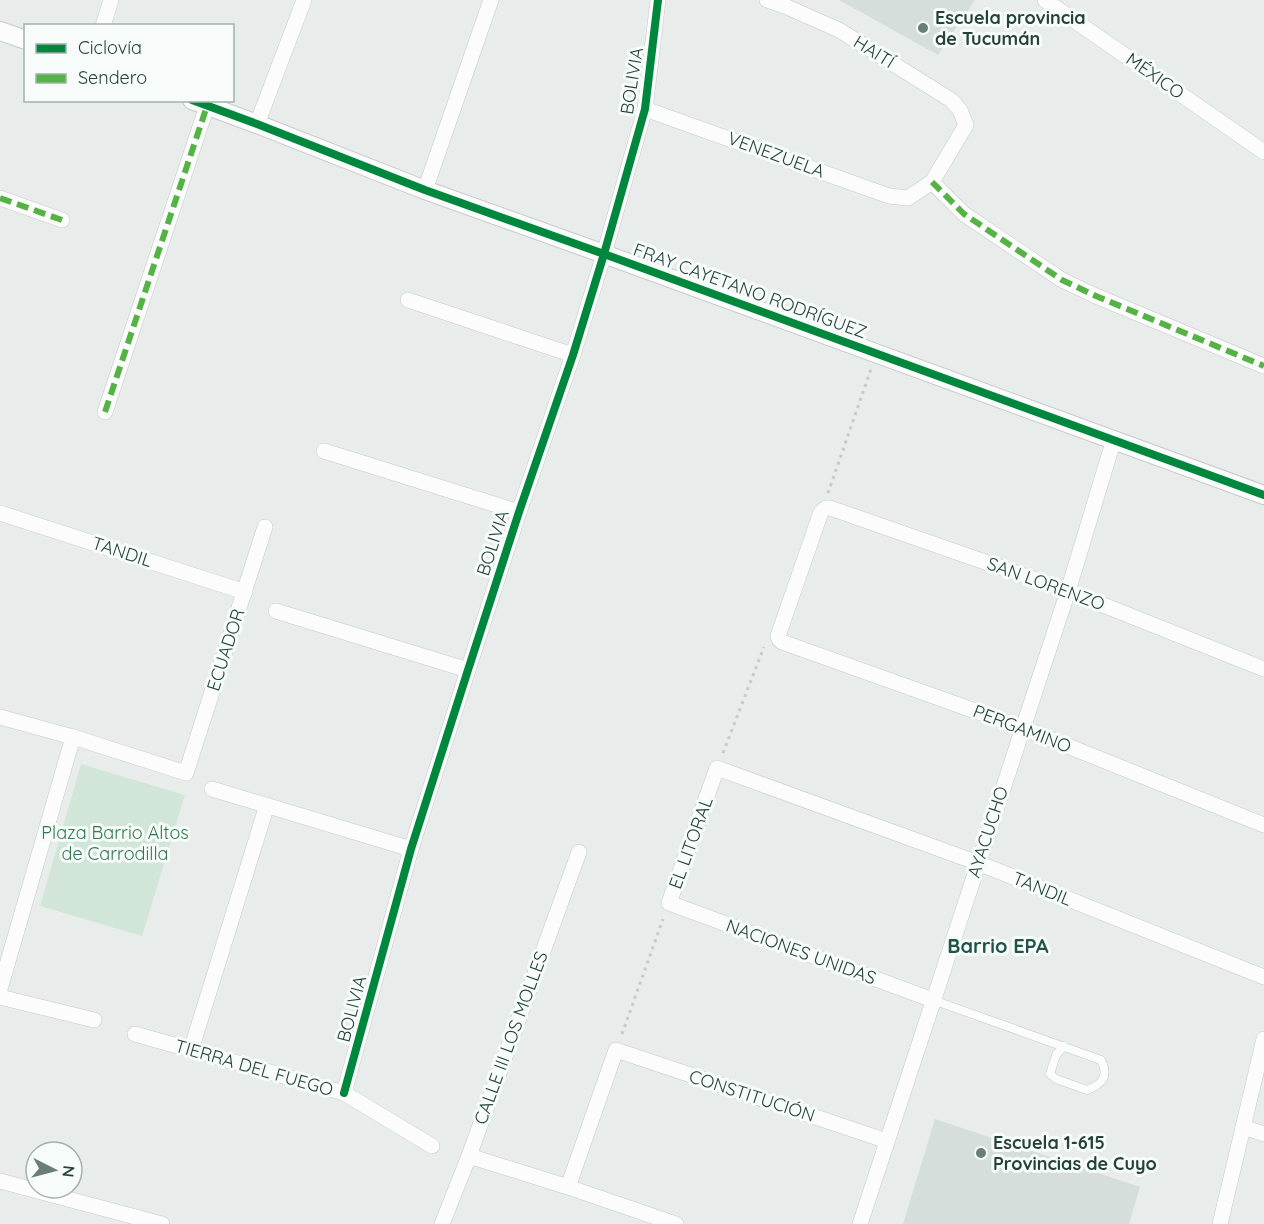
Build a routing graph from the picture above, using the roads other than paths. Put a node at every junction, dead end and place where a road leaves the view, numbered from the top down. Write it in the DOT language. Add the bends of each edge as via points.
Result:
graph roads {
  1 [pos="111,0"];
  2 [pos="304,0"];
  3 [pos="491,0"];
  4 [pos="658,0"];
  5 [pos="767,0"];
  6 [pos="1046,0"];
  7 [pos="104,24"];
  8 [pos="0,31"];
  9 [pos="24,39"];
  10 [pos="200,103"];
  11 [pos="645,109"];
  12 [pos="257,124"];
  13 [pos="1264,152"];
  14 [pos="932,182"];
  15 [pos="425,190"];
  16 [pos="0,198"];
  17 [pos="62,220"];
  18 [pos="604,254"];
  19 [pos="408,300"];
  20 [pos="573,355"];
  21 [pos="1264,366"];
  22 [pos="105,412"];
  23 [pos="1114,439"];
  24 [pos="324,452"];
  25 [pos="1264,495"];
  26 [pos="519,512"];
  27 [pos="0,513"];
  28 [pos="266,527"];
  29 [pos="1068,591"];
  30 [pos="245,592"];
  31 [pos="276,611"];
  32 [pos="779,639"];
  33 [pos="1264,669"];
  34 [pos="468,670"];
  35 [pos="0,717"];
  36 [pos="1023,728"];
  37 [pos="73,737"];
  38 [pos="717,768"];
  39 [pos="212,789"];
  40 [pos="267,806"];
  41 [pos="1264,825"];
  42 [pos="411,849"];
  43 [pos="579,852"];
  44 [pos="978,863"];
  45 [pos="669,903"];
  46 [pos="1264,977"];
  47 [pos="0,989"];
  48 [pos="0,998"];
  49 [pos="933,1000"];
  50 [pos="94,1020"];
  51 [pos="135,1034"];
  52 [pos="1264,1039"];
  53 [pos="1064,1047"];
  54 [pos="191,1050"];
  55 [pos="344,1093"];
  56 [pos="1243,1127"];
  57 [pos="1264,1134"];
  58 [pos="887,1141"];
  59 [pos="432,1146"];
  60 [pos="469,1156"];
  61 [pos="0,1181"];
  62 [pos="568,1187"];
  63 [pos="640,1218"];
  64 [pos="162,1224"];
  65 [pos="442,1224"];
  66 [pos="676,1224"];
  67 [pos="861,1224"];
  68 [pos="1220,1224"];
  1 -- 7 [label="street"];
  2 -- 12 [label="street"];
  3 -- 15 [label="street"];
  4 -- 11 [label="street, BOLIVIA"];
  5 -- 14 [label="street, HAITÍ" via="839,30 951,100 966,125"];
  6 -- 13 [label="street, MÉXICO"];
  8 -- 9 [label="street"];
  10 -- 12 [label="street, FRAY CAYETANO RODRÍGUEZ"];
  10 -- 22 [label="street"];
  11 -- 14 [label="street, VENEZUELA" via="890,196 909,198"];
  11 -- 18 [label="street, BOLIVIA"];
  12 -- 15 [label="street, FRAY CAYETANO RODRÍGUEZ"];
  14 -- 21 [label="street" via="964,214 1062,280"];
  15 -- 18 [label="street, FRAY CAYETANO RODRÍGUEZ"];
  16 -- 17 [label="street"];
  18 -- 20 [label="street, BOLIVIA"];
  18 -- 23 [label="street, FRAY CAYETANO RODRÍGUEZ"];
  19 -- 20 [label="street"];
  20 -- 26 [label="street, BOLIVIA"];
  23 -- 25 [label="street, FRAY CAYETANO RODRÍGUEZ"];
  23 -- 29 [label="street, AYACUCHO"];
  24 -- 26 [label="street"];
  26 -- 34 [label="street, BOLIVIA"];
  27 -- 30 [label="street, TANDIL"];
  28 -- 30 [label="street, ECUADOR"];
  29 -- 32 [label="street, SAN LORENZO" via="830,508 824,510"];
  29 -- 33 [label="street, SAN LORENZO"];
  29 -- 36 [label="street, AYACUCHO"];
  30 -- 37 [label="street, ECUADOR" via="186,774"];
  31 -- 34 [label="street"];
  32 -- 36 [label="street, PERGAMINO"];
  34 -- 42 [label="street, BOLIVIA"];
  35 -- 37 [label="street"];
  36 -- 41 [label="street, PERGAMINO"];
  36 -- 44 [label="street, AYACUCHO"];
  37 -- 47 [label="street"];
  38 -- 44 [label="street, TANDIL"];
  38 -- 45 [label="street, EL LITORAL"];
  39 -- 40 [label="street"];
  40 -- 42 [label="street"];
  40 -- 54 [label="street"];
  42 -- 55 [label="street, BOLIVIA"];
  43 -- 60 [label="street, CALLE III LOS MOLLES"];
  44 -- 46 [label="street, TANDIL"];
  44 -- 49 [label="street, AYACUCHO"];
  45 -- 49 [label="street, NACIONES UNIDAS"];
  48 -- 50 [label="street"];
  49 -- 53 [label="lane"];
  49 -- 58 [label="street, AYACUCHO"];
  51 -- 54 [label="street, TIERRA DEL FUEGO"];
  52 -- 56 [label="street"];
  53 -- 53 [label="lane" via="1056,1055 1050,1074 1087,1090 1096,1087 1104,1078 1101,1060"];
  54 -- 55 [label="street, TIERRA DEL FUEGO"];
  55 -- 59 [label="street, TIERRA DEL FUEGO"];
  56 -- 57 [label="street"];
  56 -- 68 [label="street"];
  58 -- 62 [label="street, CONSTITUCIÓN" via="616,1050"];
  58 -- 67 [label="street, AYACUCHO"];
  60 -- 62 [label="street"];
  60 -- 65 [label="street, CALLE III LOS MOLLES"];
  61 -- 64 [label="street"];
  62 -- 63 [label="street"];
  63 -- 66 [label="street"];
}
